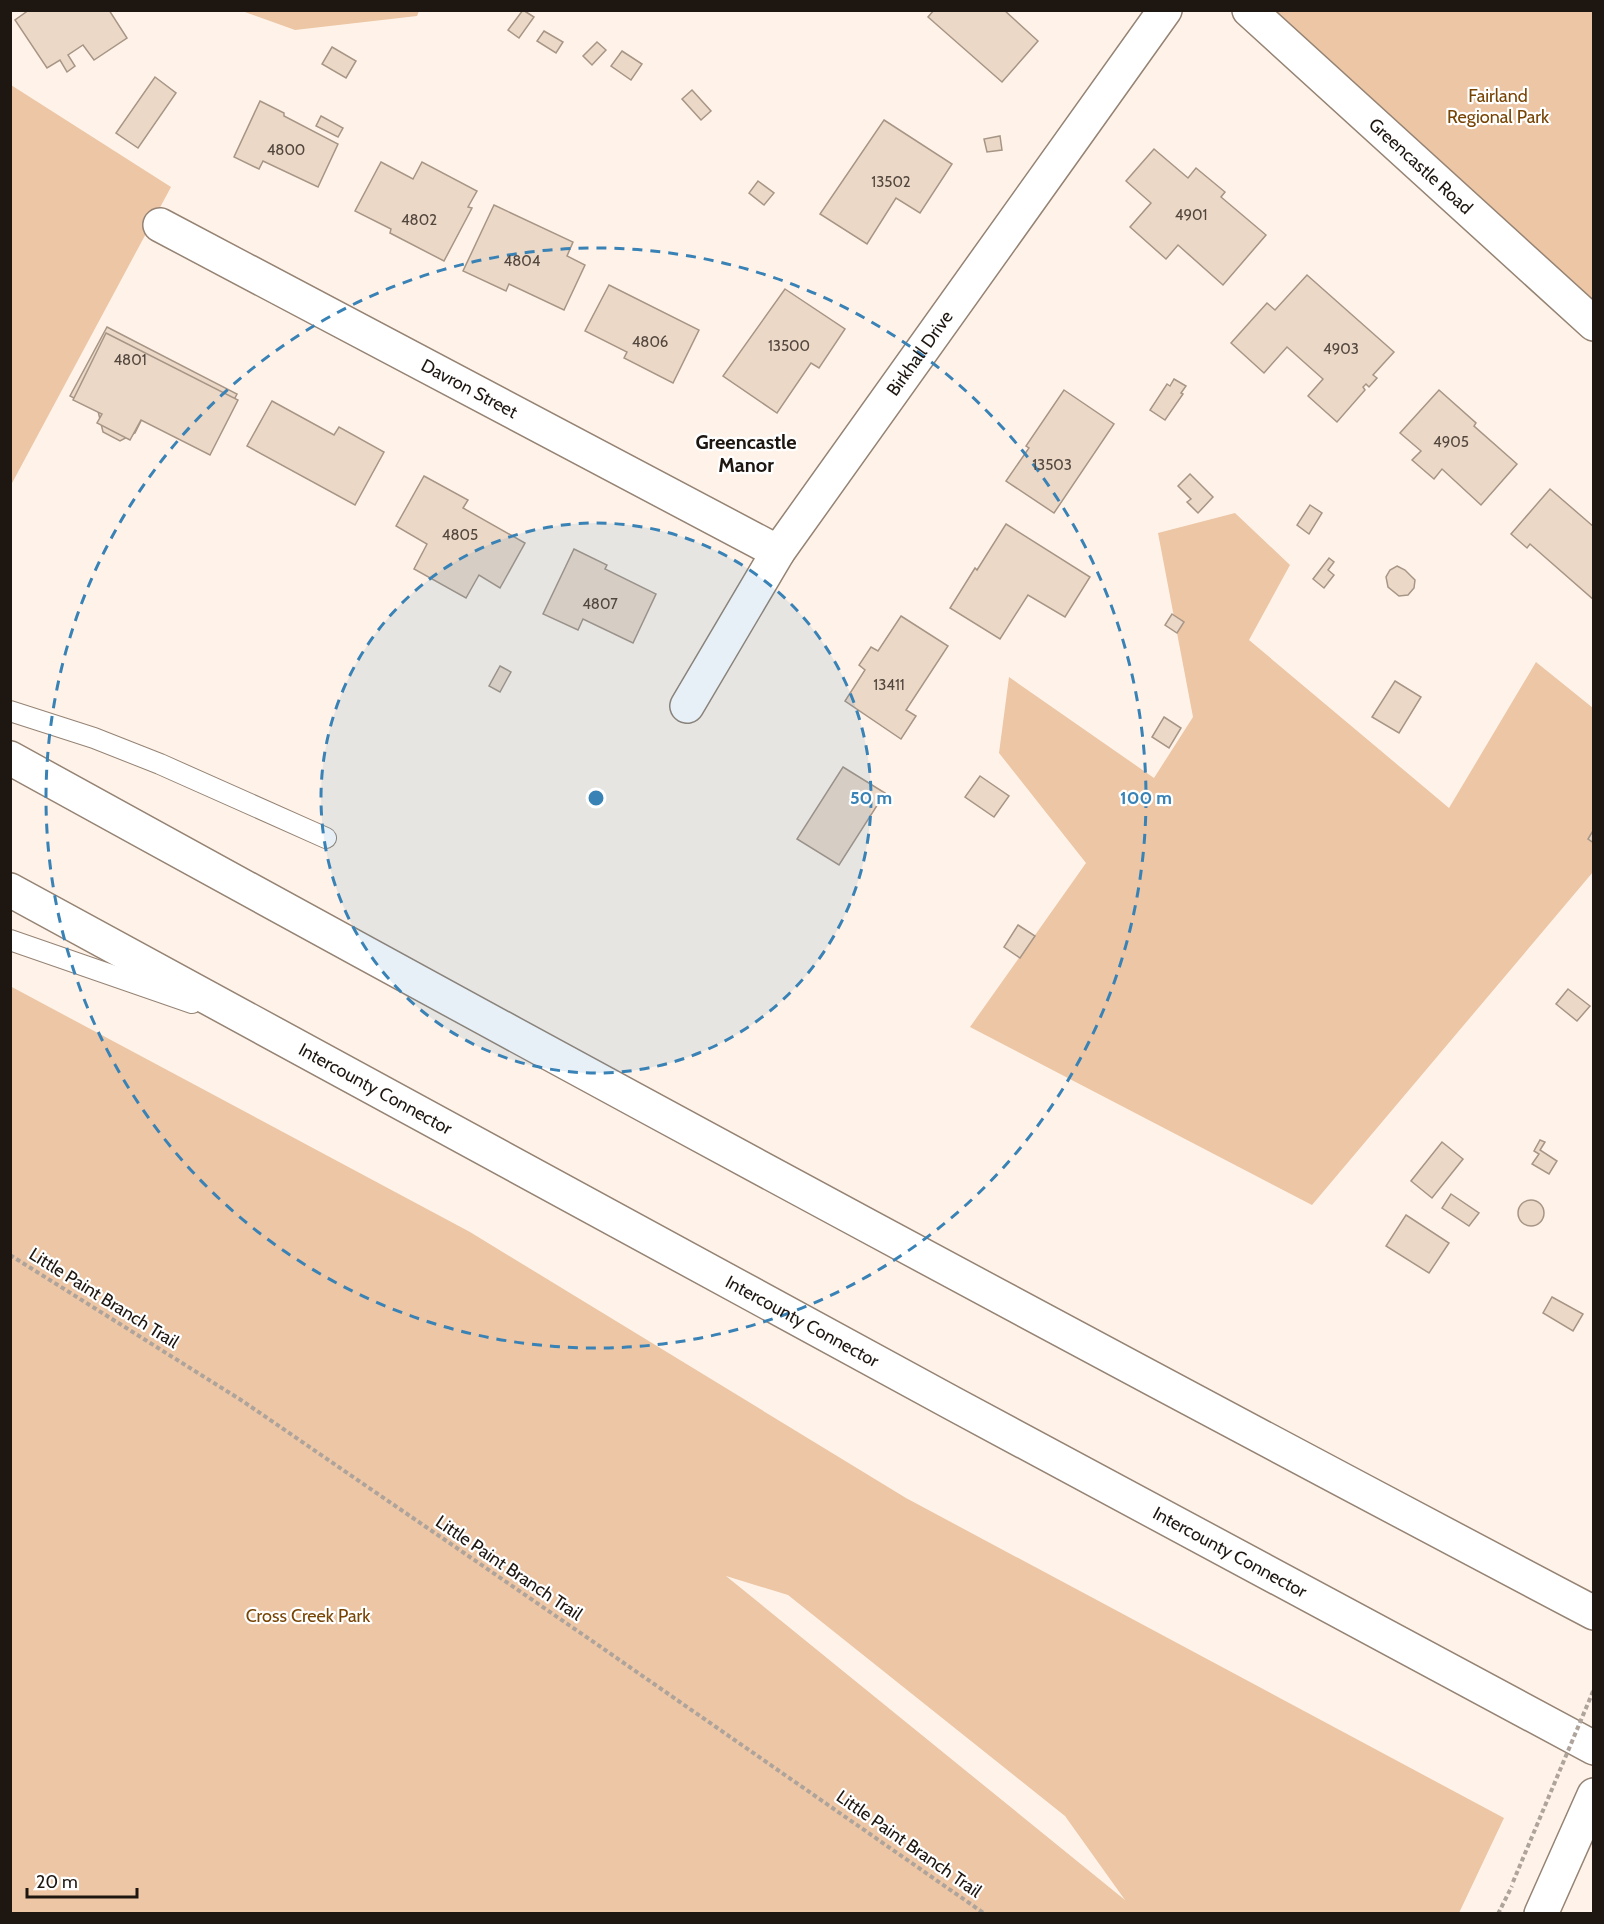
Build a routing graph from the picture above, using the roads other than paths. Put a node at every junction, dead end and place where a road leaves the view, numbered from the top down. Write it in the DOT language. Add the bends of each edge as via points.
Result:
graph roads {
  1 [pos="1165,10"];
  2 [pos="1249,10"];
  3 [pos="160,225"];
  4 [pos="1593,324"];
  5 [pos="778,552"];
  6 [pos="687,706"];
  7 [pos="10,711"];
  8 [pos="10,758"];
  9 [pos="326,838"];
  10 [pos="10,890"];
  11 [pos="10,940"];
  12 [pos="261,1027"];
  13 [pos="1593,1613"];
  14 [pos="1593,1748"];
  15 [pos="1593,1795"];
  16 [pos="1545,1905"];
  1 -- 5 [label="main road, Birkhall Drive"];
  2 -- 4 [label="main road, Greencastle Road"];
  3 -- 5 [label="main road, Davron Street"];
  5 -- 6 [label="main road, Birkhall Drive"];
  7 -- 9 [label="lane" via="160,764"];
  8 -- 13 [label="main road" via="1183,1396"];
  10 -- 12 [label="main road, Intercounty Connector"];
  11 -- 12 [label="lane"];
  12 -- 14 [label="main road, Intercounty Connector"];
  15 -- 16 [label="main road"];
}
